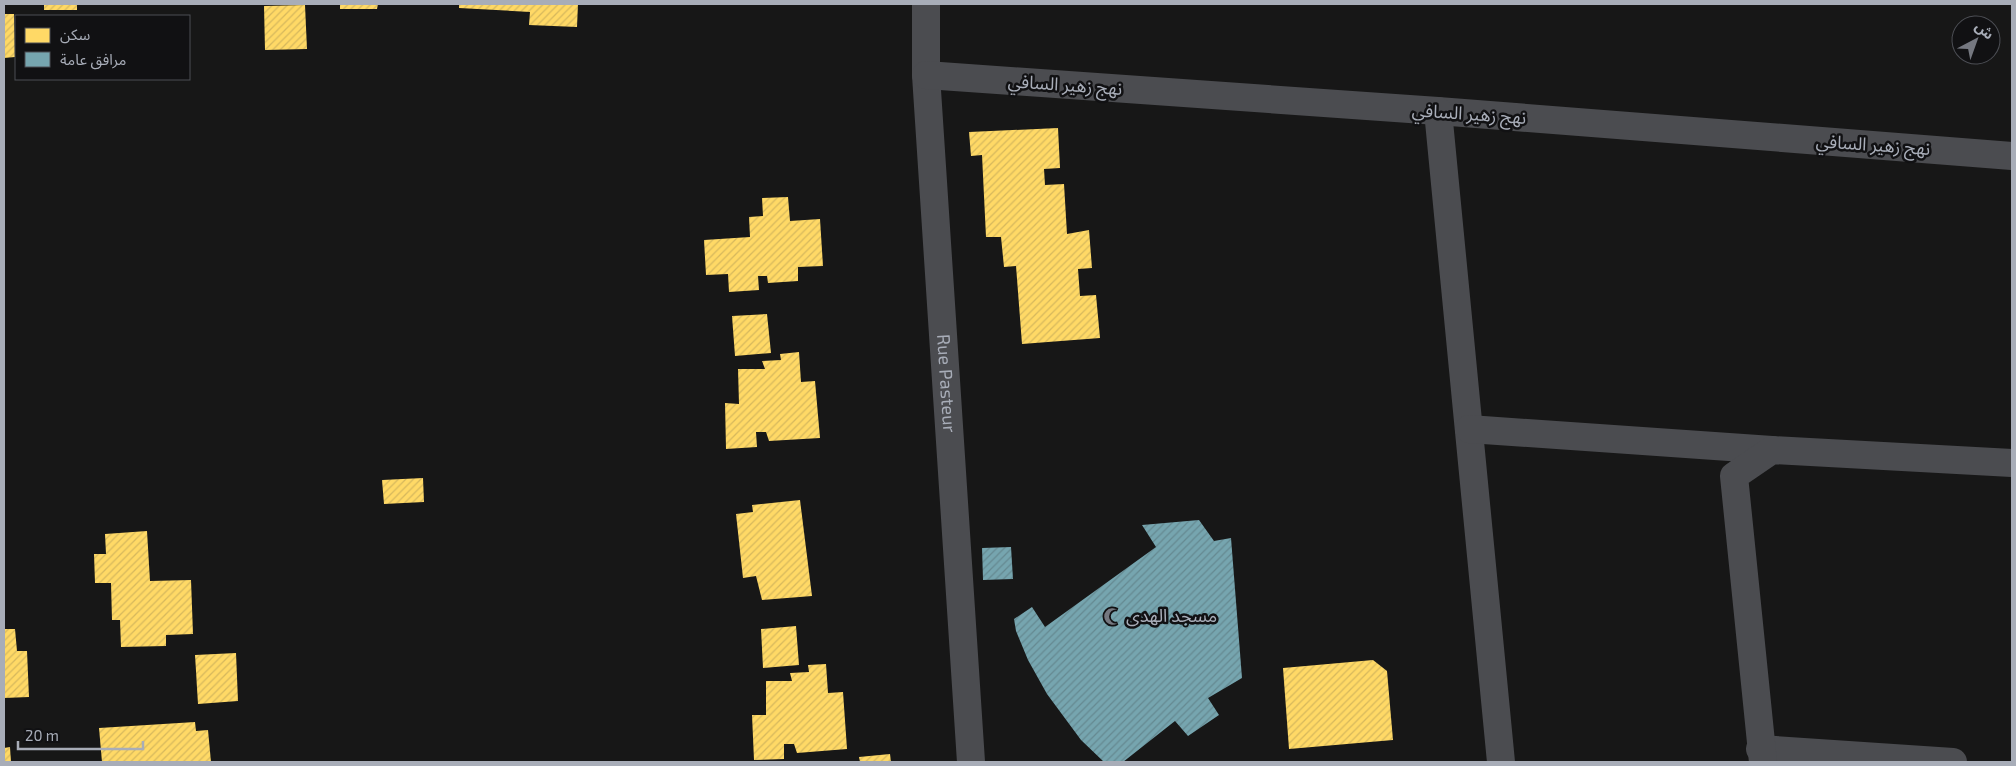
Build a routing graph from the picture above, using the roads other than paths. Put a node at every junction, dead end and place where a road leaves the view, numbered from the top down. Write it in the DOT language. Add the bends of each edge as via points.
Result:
graph roads {
  1 [pos="926,4"];
  2 [pos="926,75"];
  3 [pos="1438,111"];
  4 [pos="2012,150"];
  5 [pos="1469,429"];
  6 [pos="1772,450"];
  7 [pos="2012,463"];
  8 [pos="1761,756"];
  9 [pos="971,762"];
  10 [pos="1501,762"];
  11 [pos="1953,762"];
  1 -- 2 [label="street, Rue Pasteur"];
  2 -- 3 [label="street, نهج زهير السافي"];
  2 -- 9 [label="street, Rue Pasteur"];
  3 -- 4 [label="street, نهج زهير السافي"];
  3 -- 5 [label="street"];
  5 -- 6 [label="street"];
  5 -- 10 [label="street"];
  6 -- 7 [label="street"];
  6 -- 8 [label="street" via="1734,476"];
  8 -- 11 [label="street"];
}
